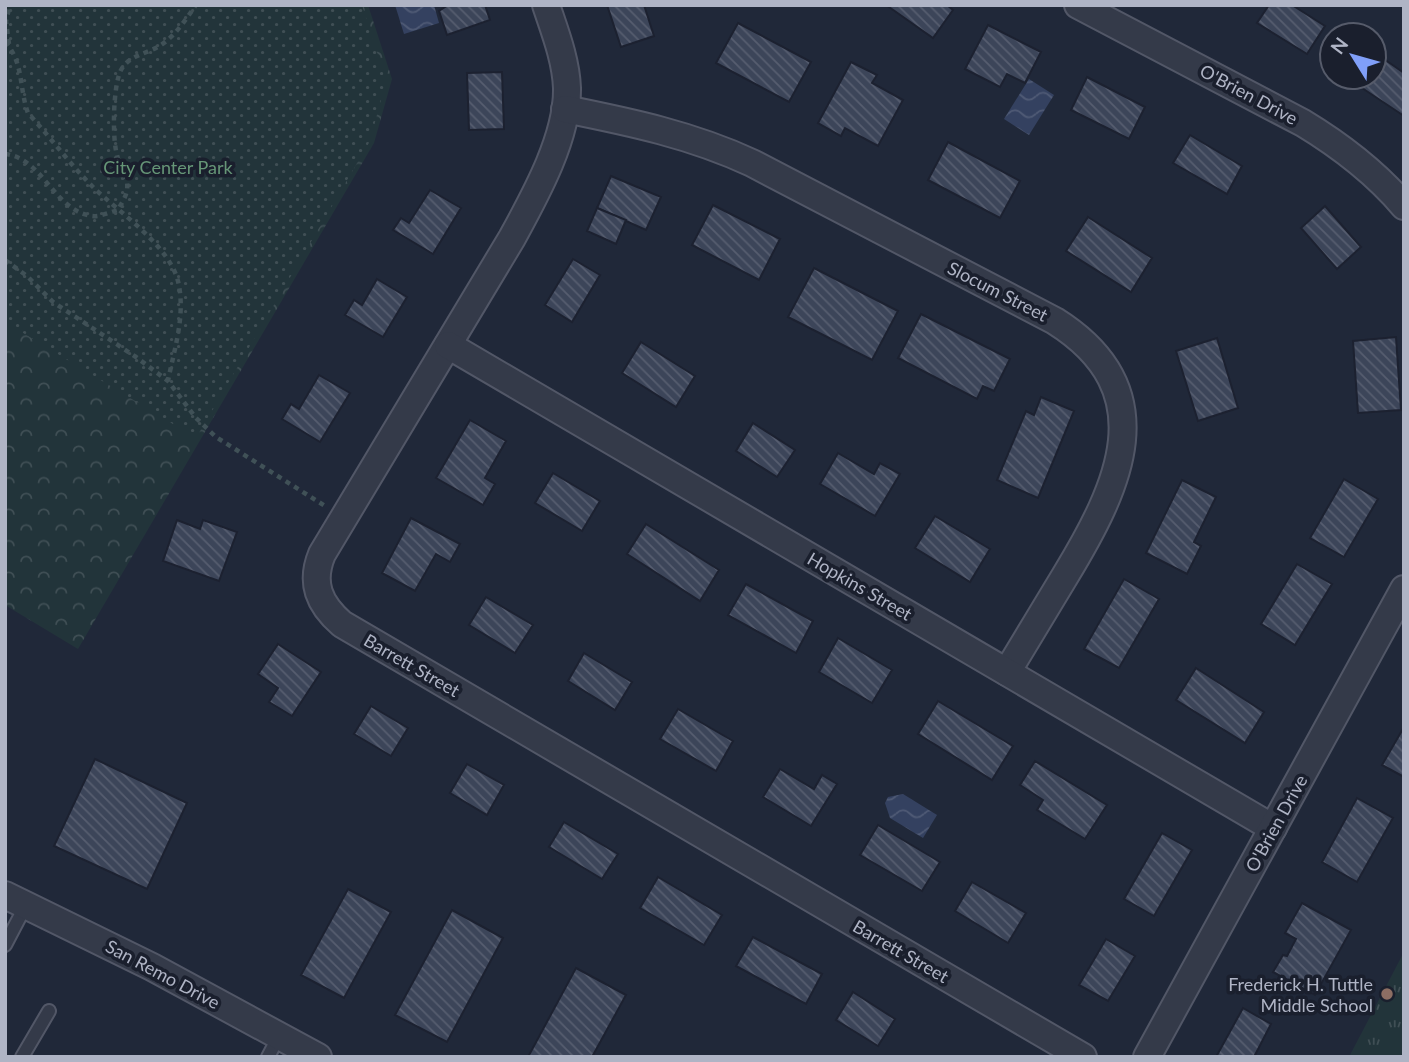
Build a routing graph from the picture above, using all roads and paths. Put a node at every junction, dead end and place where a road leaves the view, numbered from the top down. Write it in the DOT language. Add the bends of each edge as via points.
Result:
graph roads {
  1 [pos="10,5"];
  2 [pos="196,5"];
  3 [pos="546,5"];
  4 [pos="1078,5"];
  5 [pos="7,44"];
  6 [pos="565,109"];
  7 [pos="5,155"];
  8 [pos="1404,205"];
  9 [pos="118,209"];
  10 [pos="5,260"];
  11 [pos="448,345"];
  12 [pos="168,382"];
  13 [pos="328,508"];
  14 [pos="1404,589"];
  15 [pos="1007,672"];
  16 [pos="1273,828"];
  17 [pos="15,900"];
  18 [pos="5,945"];
  19 [pos="49,1011"];
  20 [pos="274,1046"];
  21 [pos="22,1057"];
  22 [pos="318,1057"];
  23 [pos="1083,1057"];
  24 [pos="1147,1057"];
  1 -- 5 [label="path"];
  2 -- 9 [label="path" via="161,45 122,67 117,80 116,154 127,177 127,192"];
  3 -- 6 [label="street, Barrett Street" via="565,69"];
  4 -- 8 [label="street, O'Brien Drive" via="1334,142"];
  5 -- 9 [label="path" via="19,65 28,113"];
  6 -- 11 [label="street, Barrett Street" via="526,212"];
  6 -- 15 [label="street, Slocum Street" via="663,129 724,150 1055,321 1074,333 1107,369 1123,416 1119,467 1092,532"];
  7 -- 9 [label="path" via="16,156 43,176 76,211 94,217"];
  9 -- 12 [label="path" via="171,262 179,283 182,309"];
  10 -- 12 [label="path" via="52,302"];
  11 -- 15 [label="street, Hopkins Street"];
  11 -- 23 [label="street, Barrett Street" via="322,554 315,583 327,612"];
  12 -- 13 [label="path" via="216,437"];
  14 -- 16 [label="street, O'Brien Drive"];
  15 -- 16 [label="street, Hopkins Street"];
  16 -- 24 [label="street, O'Brien Drive"];
  17 -- 18 [label="lane"];
  17 -- 20 [label="street, San Remo Drive" via="152,967"];
  19 -- 21 [label="lane"];
  20 -- 22 [label="street, San Remo Drive"];
}
